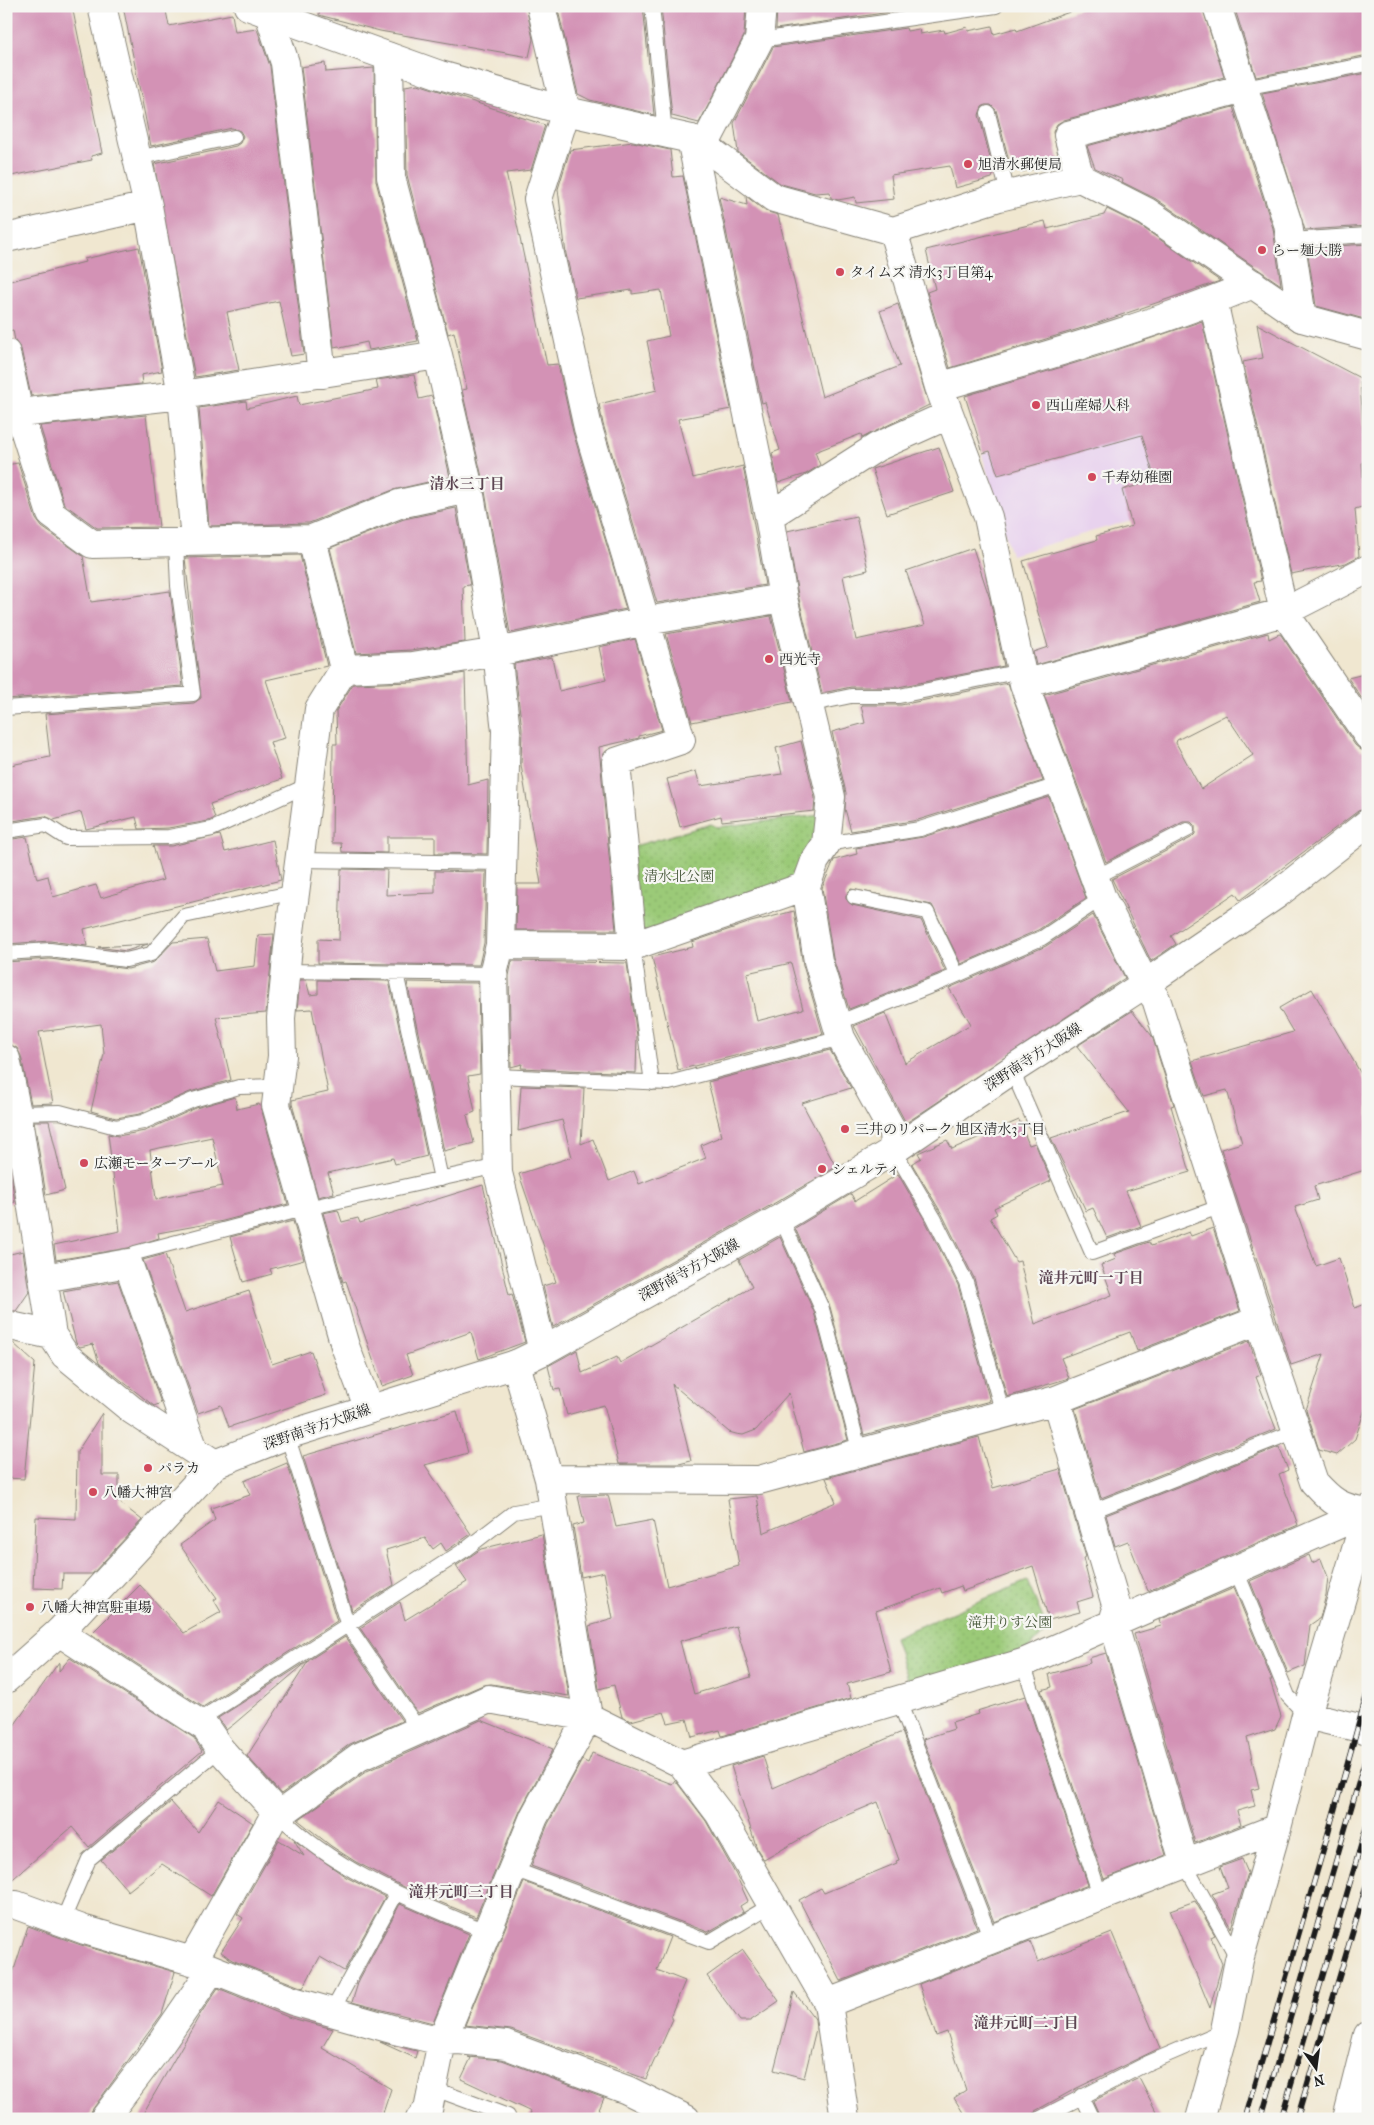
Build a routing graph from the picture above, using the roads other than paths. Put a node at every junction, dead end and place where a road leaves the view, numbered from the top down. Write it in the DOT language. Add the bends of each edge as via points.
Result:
graph roads {
  1 [pos="102,6"];
  2 [pos="541,6"];
  3 [pos="652,6"];
  4 [pos="762,6"];
  5 [pos="996,6"];
  6 [pos="1217,6"];
  7 [pos="267,11"];
  8 [pos="759,40"];
  9 [pos="389,57"];
  10 [pos="1368,64"];
  11 [pos="1244,88"];
  12 [pos="566,111"];
  13 [pos="988,113"];
  14 [pos="665,133"];
  15 [pos="234,137"];
  16 [pos="698,143"];
  17 [pos="137,158"];
  18 [pos="1080,178"];
  19 [pos="1008,194"];
  20 [pos="148,206"];
  21 [pos="893,231"];
  22 [pos="1368,235"];
  23 [pos="6,238"];
  24 [pos="1290,240"];
  25 [pos="1252,284"];
  26 [pos="1213,301"];
  27 [pos="1302,318"];
  28 [pos="1368,336"];
  29 [pos="1368,342"];
  30 [pos="6,353"];
  31 [pos="438,355"];
  32 [pos="322,374"];
  33 [pos="939,387"];
  34 [pos="182,395"];
  35 [pos="20,413"];
  36 [pos="948,415"];
  37 [pos="469,489"];
  38 [pos="769,516"];
  39 [pos="312,539"];
  40 [pos="185,541"];
  41 [pos="1368,569"];
  42 [pos="783,598"];
  43 [pos="1284,612"];
  44 [pos="646,621"];
  45 [pos="497,652"];
  46 [pos="344,669"];
  47 [pos="1022,677"];
  48 [pos="808,705"];
  49 [pos="6,708"];
  50 [pos="1368,736"];
  51 [pos="1061,784"];
  52 [pos="308,785"];
  53 [pos="1368,823"];
  54 [pos="1187,830"];
  55 [pos="6,831"];
  56 [pos="826,844"];
  57 [pos="299,860"];
  58 [pos="502,863"];
  59 [pos="806,886"];
  60 [pos="1098,888"];
  61 [pos="295,892"];
  62 [pos="854,897"];
  63 [pos="500,945"];
  64 [pos="633,946"];
  65 [pos="6,953"];
  66 [pos="285,971"];
  67 [pos="396,973"];
  68 [pos="493,974"];
  69 [pos="957,975"];
  70 [pos="1145,984"];
  71 [pos="839,1030"];
  72 [pos="6,1059"];
  73 [pos="1012,1070"];
  74 [pos="496,1076"];
  75 [pos="652,1082"];
  76 [pos="279,1086"];
  77 [pos="17,1113"];
  78 [pos="894,1150"];
  79 [pos="498,1166"];
  80 [pos="440,1179"];
  81 [pos="1222,1206"];
  82 [pos="307,1208"];
  83 [pos="781,1218"];
  84 [pos="128,1263"];
  85 [pos="44,1278"];
  86 [pos="1259,1320"];
  87 [pos="6,1325"];
  88 [pos="52,1335"];
  89 [pos="543,1351"];
  90 [pos="516,1364"];
  91 [pos="1056,1400"];
  92 [pos="369,1409"];
  93 [pos="1003,1414"];
  94 [pos="1296,1431"];
  95 [pos="288,1435"];
  96 [pos="860,1453"];
  97 [pos="205,1457"];
  98 [pos="551,1492"];
  99 [pos="1367,1510"];
  100 [pos="1087,1514"];
  101 [pos="1236,1570"];
  102 [pos="1114,1622"];
  103 [pos="348,1626"];
  104 [pos="59,1632"];
  105 [pos="1023,1663"];
  106 [pos="6,1679"];
  107 [pos="899,1701"];
  108 [pos="1306,1714"];
  109 [pos="588,1717"];
  110 [pos="196,1722"];
  111 [pos="419,1730"];
  112 [pos="1368,1730"];
  113 [pos="220,1749"];
  114 [pos="682,1764"];
  115 [pos="280,1815"];
  116 [pos="1277,1828"];
  117 [pos="1185,1865"];
  118 [pos="513,1869"];
  119 [pos="396,1894"];
  120 [pos="1101,1898"];
  121 [pos="773,1904"];
  122 [pos="10,1909"];
  123 [pos="62,1922"];
  124 [pos="488,1932"];
  125 [pos="991,1939"];
  126 [pos="1239,1960"];
  127 [pos="202,1965"];
  128 [pos="828,2003"];
  129 [pos="331,2012"];
  130 [pos="1224,2030"];
  131 [pos="1368,2035"];
  132 [pos="442,2041"];
  133 [pos="432,2088"];
  134 [pos="1081,2096"];
  135 [pos="508,2116"];
  136 [pos="104,2119"];
  137 [pos="420,2119"];
  138 [pos="686,2119"];
  139 [pos="845,2119"];
  140 [pos="1039,2119"];
  141 [pos="1092,2119"];
  142 [pos="1200,2119"];
  143 [pos="1347,2119"];
  1 -- 17 [label="street"];
  2 -- 12 [label="street"];
  3 -- 14 [label="lane"];
  4 -- 8 [label="street"];
  5 -- 8 [label="lane"];
  6 -- 11 [label="street"];
  7 -- 9 [label="street"];
  7 -- 32 [label="street" via="285,63"];
  8 -- 16 [label="street"];
  9 -- 12 [label="street"];
  9 -- 31 [label="street" via="391,177"];
  10 -- 11 [label="lane"];
  11 -- 18 [label="street" via="1068,135"];
  11 -- 24 [label="street" via="1288,224"];
  12 -- 14 [label="street"];
  12 -- 44 [label="street" via="538,199 588,428"];
  13 -- 19 [label="lane"];
  14 -- 16 [label="street"];
  15 -- 17 [label="lane"];
  16 -- 21 [label="street" via="774,198"];
  16 -- 38 [label="street"];
  17 -- 20 [label="street"];
  18 -- 19 [label="street"];
  18 -- 25 [label="street" via="1148,212"];
  19 -- 21 [label="street"];
  20 -- 23 [label="street"];
  20 -- 34 [label="street"];
  21 -- 33 [label="street"];
  22 -- 24 [label="lane"];
  24 -- 27 [label="street"];
  25 -- 26 [label="street"];
  25 -- 27 [label="street"];
  26 -- 33 [label="street" via="1091,342"];
  26 -- 43 [label="street"];
  27 -- 28 [label="street"];
  28 -- 29 [label="street"];
  30 -- 35 [label="street"];
  31 -- 32 [label="street"];
  31 -- 37 [label="street"];
  32 -- 34 [label="street"];
  33 -- 36 [label="street"];
  34 -- 35 [label="street"];
  34 -- 40 [label="street"];
  35 -- 40 [label="street" via="51,514 92,544"];
  36 -- 38 [label="street" via="877,447"];
  36 -- 47 [label="street" via="988,517"];
  37 -- 39 [label="street" via="398,504"];
  37 -- 45 [label="street"];
  38 -- 42 [label="street"];
  39 -- 40 [label="street"];
  39 -- 46 [label="street"];
  40 -- 49 [label="lane" via="179,594 192,694"];
  41 -- 43 [label="street"];
  42 -- 44 [label="street"];
  42 -- 48 [label="street"];
  43 -- 47 [label="street"];
  43 -- 50 [label="street"];
  44 -- 45 [label="street"];
  44 -- 64 [label="street" via="681,740 616,762"];
  45 -- 46 [label="street" via="413,666"];
  45 -- 58 [label="street" via="506,731"];
  46 -- 52 [label="street" via="318,709"];
  47 -- 48 [label="lane" via="899,696 851,696"];
  47 -- 51 [label="street"];
  48 -- 56 [label="street" via="831,797"];
  51 -- 56 [label="lane" via="920,828"];
  51 -- 60 [label="street"];
  52 -- 55 [label="lane" via="212,829 169,837 66,838 46,825"];
  52 -- 57 [label="street"];
  53 -- 70 [label="street, 深野南寺方大阪線" via="1276,895"];
  54 -- 60 [label="lane"];
  56 -- 59 [label="street"];
  57 -- 58 [label="lane"];
  57 -- 61 [label="street"];
  58 -- 63 [label="street"];
  59 -- 64 [label="street"];
  59 -- 71 [label="street" via="818,961"];
  60 -- 69 [label="lane" via="1042,938"];
  60 -- 70 [label="street"];
  61 -- 65 [label="lane" via="184,916 151,954 126,960 50,950"];
  61 -- 66 [label="street"];
  62 -- 69 [label="lane" via="927,912"];
  63 -- 64 [label="street"];
  63 -- 68 [label="street"];
  64 -- 75 [label="lane"];
  66 -- 67 [label="lane"];
  66 -- 76 [label="street"];
  67 -- 68 [label="lane"];
  67 -- 80 [label="lane"];
  68 -- 74 [label="street"];
  69 -- 71 [label="lane"];
  70 -- 73 [label="street, 深野南寺方大阪線"];
  70 -- 81 [label="street" via="1156,999"];
  71 -- 75 [label="lane" via="669,1083"];
  71 -- 78 [label="street" via="893,1132"];
  72 -- 77 [label="street"];
  73 -- 78 [label="street, 深野南寺方大阪線"];
  73 -- 81 [label="lane" via="1092,1252"];
  74 -- 75 [label="lane"];
  74 -- 79 [label="street"];
  76 -- 77 [label="lane" via="238,1087 193,1100 143,1122 116,1127 60,1112"];
  76 -- 82 [label="street" via="276,1105"];
  77 -- 85 [label="street"];
  78 -- 83 [label="street, 深野南寺方大阪線"];
  78 -- 93 [label="lane" via="934,1218 966,1282"];
  79 -- 80 [label="lane"];
  79 -- 89 [label="street"];
  80 -- 82 [label="lane"];
  81 -- 86 [label="street"];
  82 -- 84 [label="lane" via="135,1253"];
  82 -- 92 [label="street" via="345,1346"];
  83 -- 89 [label="street, 深野南寺方大阪線"];
  83 -- 96 [label="lane" via="822,1309"];
  84 -- 85 [label="street"];
  84 -- 97 [label="street"];
  85 -- 88 [label="street"];
  86 -- 91 [label="street"];
  86 -- 94 [label="street"];
  87 -- 88 [label="street"];
  88 -- 97 [label="street" via="65,1355 132,1410"];
  89 -- 90 [label="street, 深野南寺方大阪線"];
  90 -- 92 [label="street, 深野南寺方大阪線"];
  90 -- 98 [label="street"];
  91 -- 93 [label="street"];
  91 -- 100 [label="street"];
  92 -- 95 [label="street, 深野南寺方大阪線"];
  93 -- 96 [label="street"];
  94 -- 99 [label="street" via="1314,1482 1330,1500 1346,1509"];
  94 -- 100 [label="lane"];
  95 -- 97 [label="street, 深野南寺方大阪線"];
  95 -- 103 [label="lane"];
  96 -- 98 [label="street" via="758,1480"];
  97 -- 104 [label="street, 深野南寺方大阪線"];
  98 -- 103 [label="lane" via="514,1512 466,1549"];
  98 -- 109 [label="street"];
  99 -- 101 [label="street"];
  99 -- 108 [label="street"];
  100 -- 102 [label="street" via="1116,1608"];
  101 -- 102 [label="street"];
  101 -- 108 [label="lane" via="1288,1696"];
  102 -- 105 [label="street"];
  102 -- 117 [label="street"];
  103 -- 110 [label="lane"];
  103 -- 111 [label="lane"];
  104 -- 106 [label="street, 深野南寺方大阪線"];
  104 -- 110 [label="street"];
  105 -- 107 [label="street"];
  105 -- 120 [label="lane"];
  107 -- 114 [label="street"];
  107 -- 125 [label="lane"];
  108 -- 112 [label="street"];
  108 -- 116 [label="street"];
  109 -- 111 [label="street" via="490,1699"];
  109 -- 114 [label="street"];
  109 -- 118 [label="street" via="534,1817"];
  110 -- 113 [label="street" via="205,1726"];
  111 -- 115 [label="street" via="358,1757"];
  113 -- 115 [label="street"];
  113 -- 123 [label="lane" via="89,1859"];
  114 -- 121 [label="street" via="719,1813"];
  115 -- 119 [label="lane" via="301,1837"];
  115 -- 127 [label="street" via="272,1820"];
  116 -- 117 [label="street"];
  116 -- 126 [label="street"];
  117 -- 120 [label="street"];
  117 -- 126 [label="lane"];
  118 -- 121 [label="lane" via="710,1942"];
  118 -- 124 [label="street"];
  119 -- 124 [label="lane"];
  119 -- 129 [label="lane"];
  120 -- 125 [label="street"];
  121 -- 128 [label="street"];
  122 -- 123 [label="street"];
  123 -- 127 [label="street"];
  124 -- 132 [label="street"];
  125 -- 128 [label="street"];
  126 -- 130 [label="street"];
  127 -- 129 [label="street" via="293,2001"];
  127 -- 136 [label="street" via="155,2052"];
  128 -- 139 [label="street"];
  129 -- 132 [label="street"];
  130 -- 134 [label="lane"];
  130 -- 142 [label="street"];
  131 -- 143 [label="street"];
  132 -- 133 [label="street"];
  132 -- 138 [label="street" via="506,2045 627,2090"];
  133 -- 135 [label="lane"];
  133 -- 137 [label="street" via="428,2110"];
  134 -- 140 [label="lane"];
  134 -- 141 [label="lane"];
}
